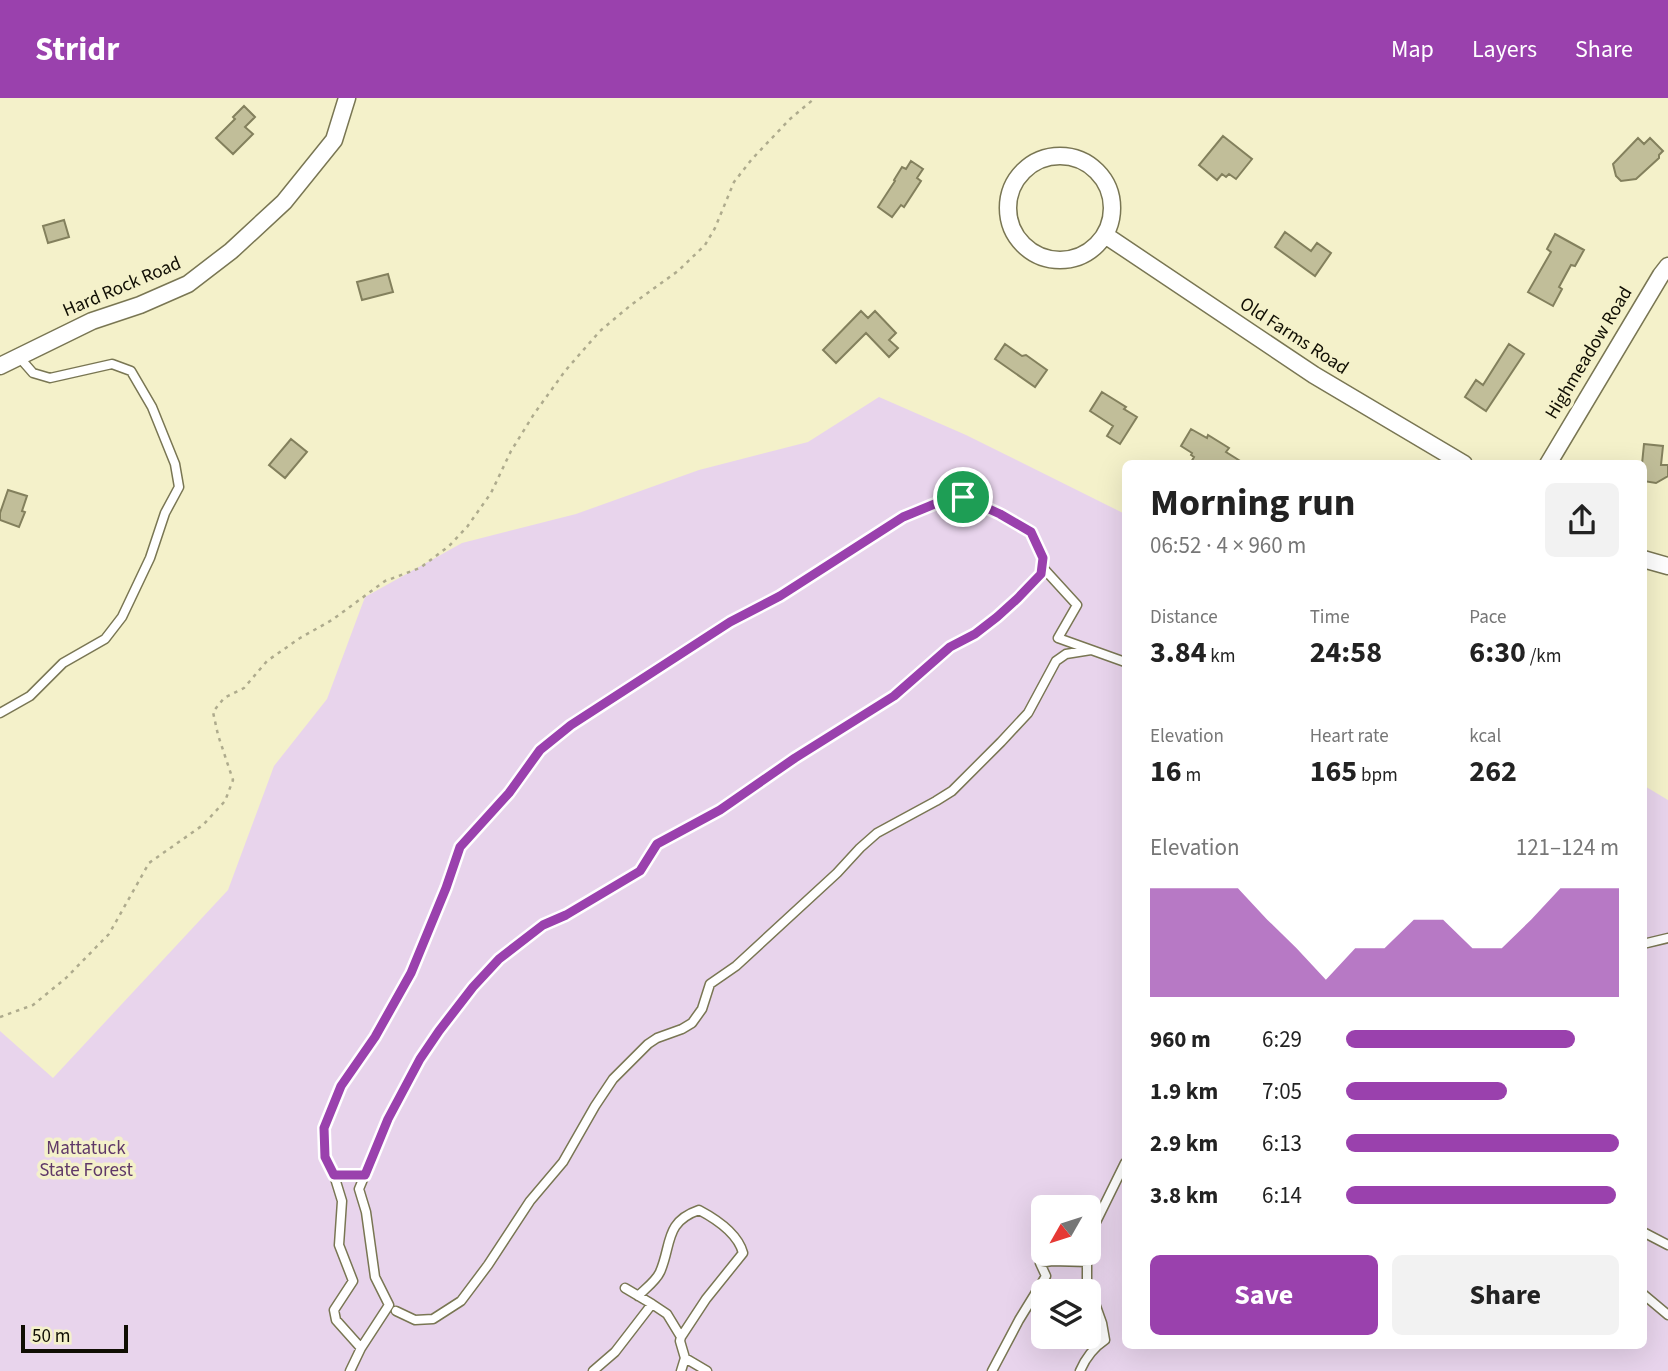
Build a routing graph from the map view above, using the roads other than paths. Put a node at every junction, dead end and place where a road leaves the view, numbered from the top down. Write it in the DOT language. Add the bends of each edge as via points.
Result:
graph roads {
  1 [pos="347,98"];
  2 [pos="1105,235"];
  3 [pos="1668,266"];
  4 [pos="19,357"];
  5 [pos="0,366"];
  6 [pos="1458,460"];
  7 [pos="1550,460"];
  8 [pos="1647,560"];
  9 [pos="1668,566"];
  10 [pos="1041,574"];
  11 [pos="1091,650"];
  12 [pos="1122,661"];
  13 [pos="0,713"];
  14 [pos="1668,938"];
  15 [pos="1647,943"];
  16 [pos="1122,1169"];
  17 [pos="334,1175"];
  18 [pos="365,1175"];
  19 [pos="1101,1212"];
  20 [pos="1647,1234"];
  21 [pos="1668,1245"];
  22 [pos="1041,1265"];
  23 [pos="1087,1265"];
  24 [pos="625,1288"];
  25 [pos="638,1296"];
  26 [pos="1647,1297"];
  27 [pos="652,1304"];
  28 [pos="396,1311"];
  29 [pos="1668,1315"];
  30 [pos="681,1337"];
  31 [pos="361,1348"];
  32 [pos="685,1358"];
  33 [pos="350,1371"];
  34 [pos="593,1371"];
  35 [pos="681,1371"];
  36 [pos="707,1371"];
  37 [pos="992,1371"];
  38 [pos="1080,1371"];
  1 -- 4 [label="street, Hard Rock Road" via="334,140 284,202 232,251 188,284 92,321"];
  2 -- 2 [label="street" via="1075,258 1049,259 1030,250 1012,229 1008,212 1016,180 1027,167 1050,157 1075,158 1090,165 1110,191 1113,206"];
  2 -- 6 [label="street, Old Farms Road" via="1314,375"];
  3 -- 7 [label="street, Highmeadow Road"];
  4 -- 5 [label="street, Hard Rock Road"];
  4 -- 13 [label="lane" via="33,373 50,378 112,364 131,371 152,407 175,464 178,487 122,617 105,639 63,663 30,696"];
  8 -- 9 [label="street"];
  10 -- 11 [label="lane" via="1045,570 1077,605 1058,638"];
  10 -- 17 [label="lane" via="1043,558 1031,532 963,497 942,501 903,517 810,578 730,622 540,750 460,847 411,973 341,1086 324,1128 325,1157"];
  10 -- 18 [label="lane" via="997,617 950,647 894,696 720,810 657,844 640,871 543,925 499,959 420,1059"];
  11 -- 12 [label="lane"];
  11 -- 28 [label="lane" via="1066,654 1056,661 1028,713 952,790 877,833 746,958 710,984 692,1023 648,1044 613,1079 563,1161 461,1301 433,1319 415,1320"];
  14 -- 15 [label="lane"];
  16 -- 19 [label="lane"];
  17 -- 18 [label="lane"];
  17 -- 31 [label="lane" via="342,1201 339,1245 354,1281 334,1310"];
  18 -- 31 [label="lane" via="359,1189 375,1277 389,1304"];
  20 -- 21 [label="lane"];
  22 -- 37 [label="lane" via="1046,1276"];
  23 -- 38 [label="lane" via="1087,1281 1105,1340 1085,1359"];
  24 -- 25 [label="lane"];
  25 -- 27 [label="lane"];
  25 -- 30 [label="lane" via="659,1274 680,1219 698,1210 713,1217 740,1243 743,1253"];
  26 -- 29 [label="lane"];
  27 -- 30 [label="lane" via="667,1314"];
  27 -- 34 [label="lane" via="615,1352"];
  30 -- 32 [label="lane"];
  31 -- 33 [label="lane"];
  32 -- 35 [label="lane"];
  32 -- 36 [label="lane"];
}
